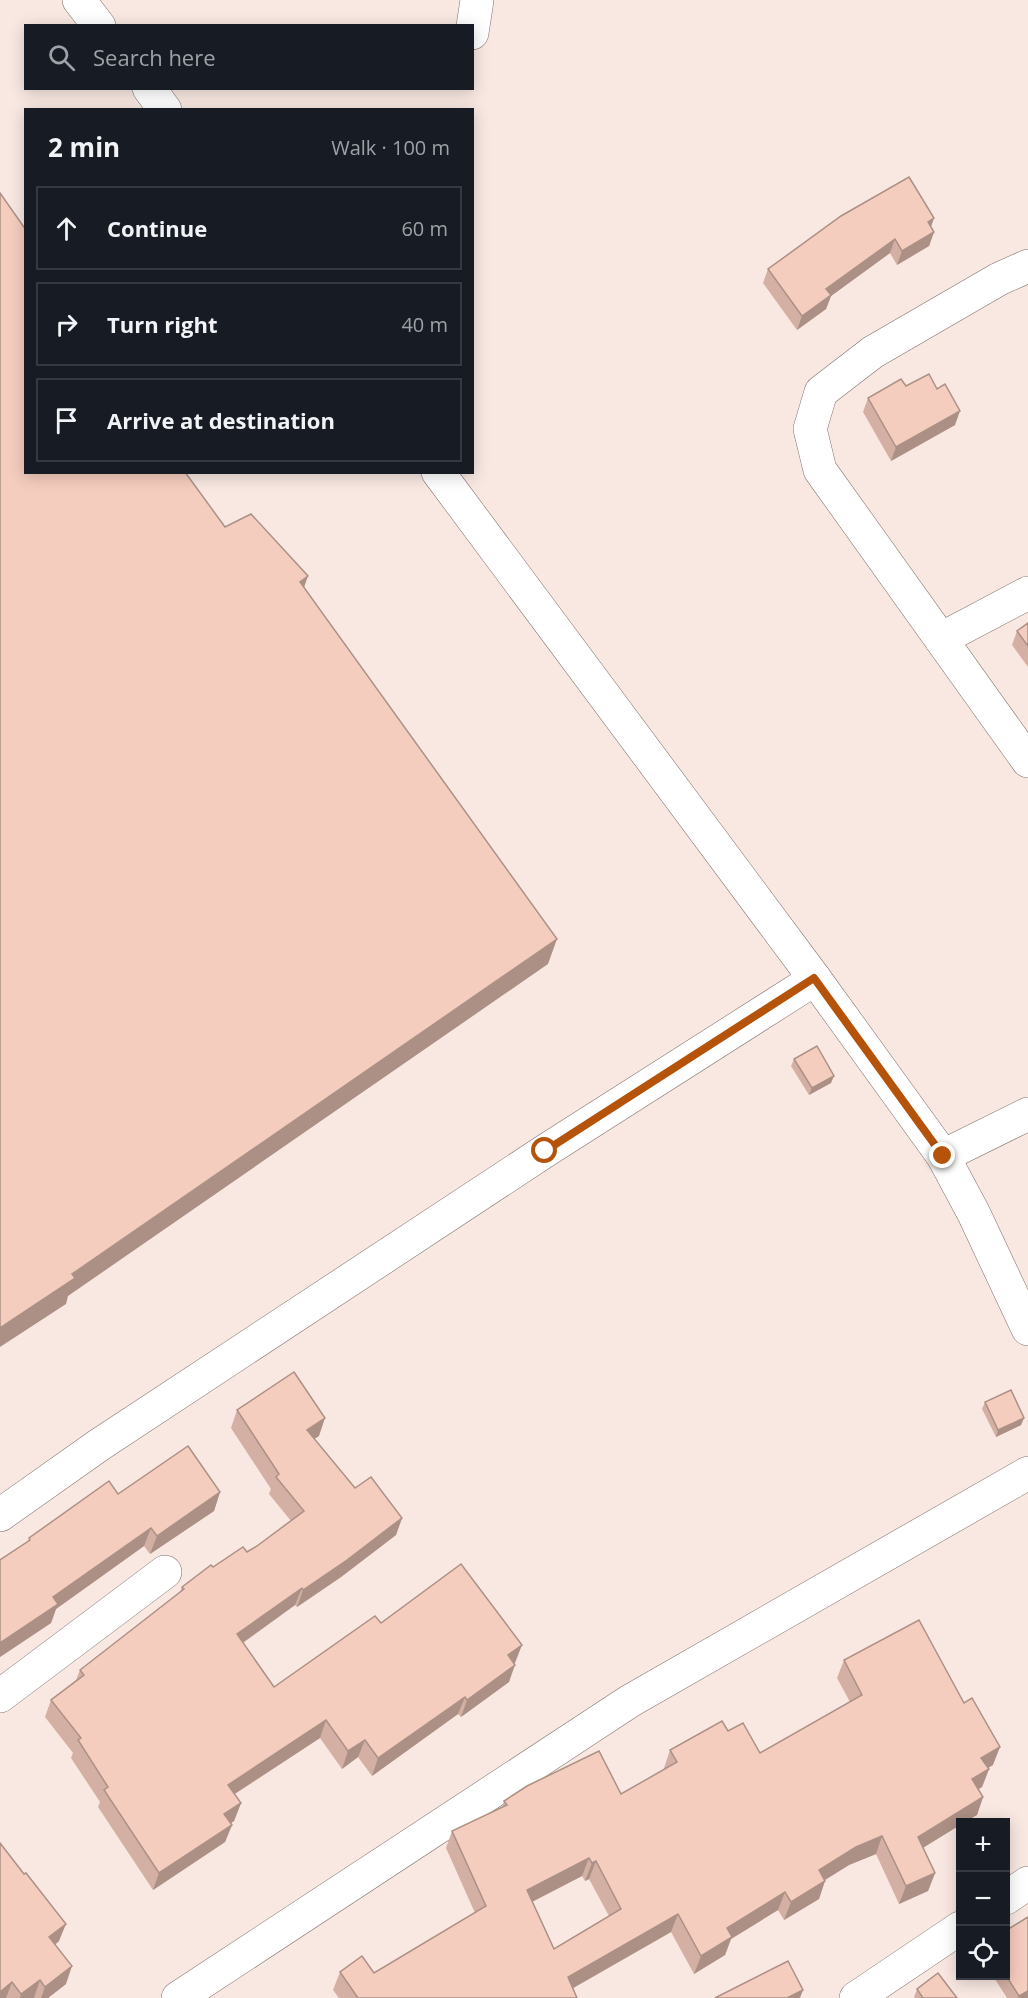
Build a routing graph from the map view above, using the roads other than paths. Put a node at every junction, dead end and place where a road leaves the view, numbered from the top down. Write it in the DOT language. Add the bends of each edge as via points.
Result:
graph roads {
  1 [pos="79,0"];
  2 [pos="477,0"];
  3 [pos="97,24"];
  4 [pos="473,24"];
  5 [pos="150,90"];
  6 [pos="164,108"];
  7 [pos="1028,266"];
  8 [pos="439,474"];
  9 [pos="1028,593"];
  10 [pos="941,639"];
  11 [pos="1028,761"];
  12 [pos="814,978"];
  13 [pos="1028,1114"];
  14 [pos="943,1156"];
  15 [pos="1028,1329"];
  16 [pos="1028,1473"];
  17 [pos="0,1515"];
  18 [pos="165,1572"];
  19 [pos="0,1696"];
  20 [pos="1028,1883"];
  21 [pos="1010,1895"];
  22 [pos="956,1931"];
  23 [pos="178,1998"];
  24 [pos="856,1998"];
  1 -- 3 [label="street"];
  2 -- 4 [label="street"];
  5 -- 6 [label="street"];
  7 -- 10 [label="street" via="873,352 821,393 810,429 820,470"];
  8 -- 12 [label="street"];
  9 -- 10 [label="street"];
  10 -- 11 [label="street"];
  12 -- 14 [label="street"];
  12 -- 17 [label="street" via="99,1445"];
  13 -- 14 [label="street"];
  14 -- 15 [label="street"];
  16 -- 23 [label="street" via="630,1701"];
  18 -- 19 [label="street"];
  20 -- 21 [label="street"];
  22 -- 24 [label="street"];
}
